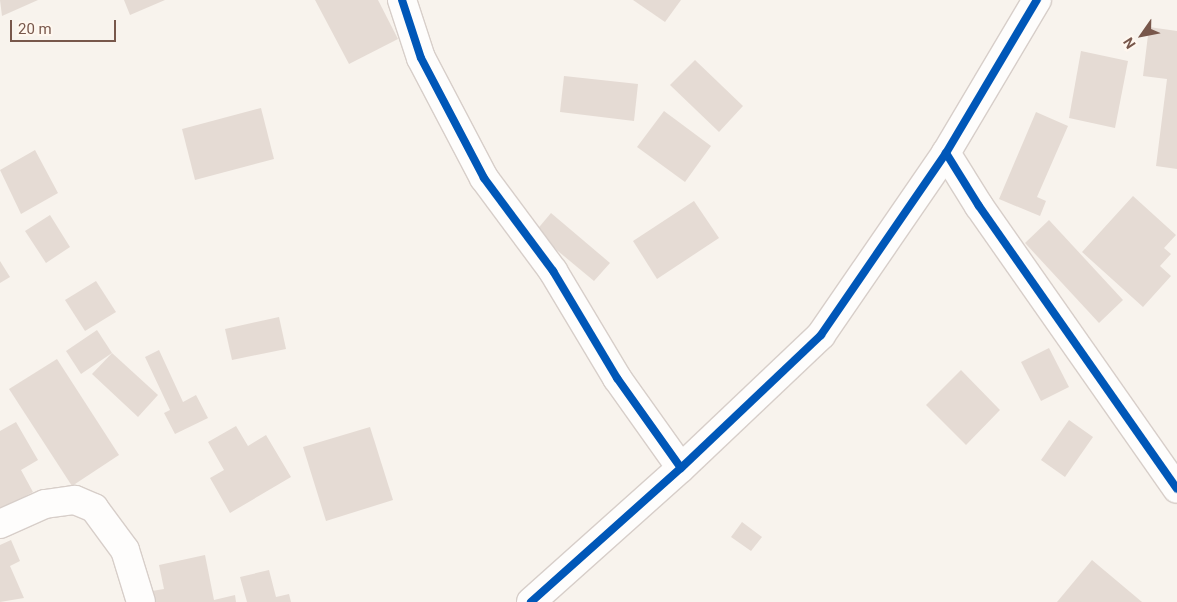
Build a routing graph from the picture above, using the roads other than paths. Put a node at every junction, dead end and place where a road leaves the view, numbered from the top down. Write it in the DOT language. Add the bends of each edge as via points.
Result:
graph roads {
  1 [pos="402,0"];
  2 [pos="1037,0"];
  3 [pos="946,152"];
  4 [pos="681,468"];
  5 [pos="1177,488"];
  6 [pos="0,524"];
  7 [pos="141,602"];
  8 [pos="530,602"];
  1 -- 4 [label="street" via="422,58 484,178 553,271 617,378"];
  2 -- 3 [label="street"];
  3 -- 4 [label="street" via="821,335"];
  3 -- 5 [label="street" via="979,206"];
  4 -- 8 [label="street"];
  6 -- 7 [label="street" via="45,504 75,500 94,508 125,550"];
}
